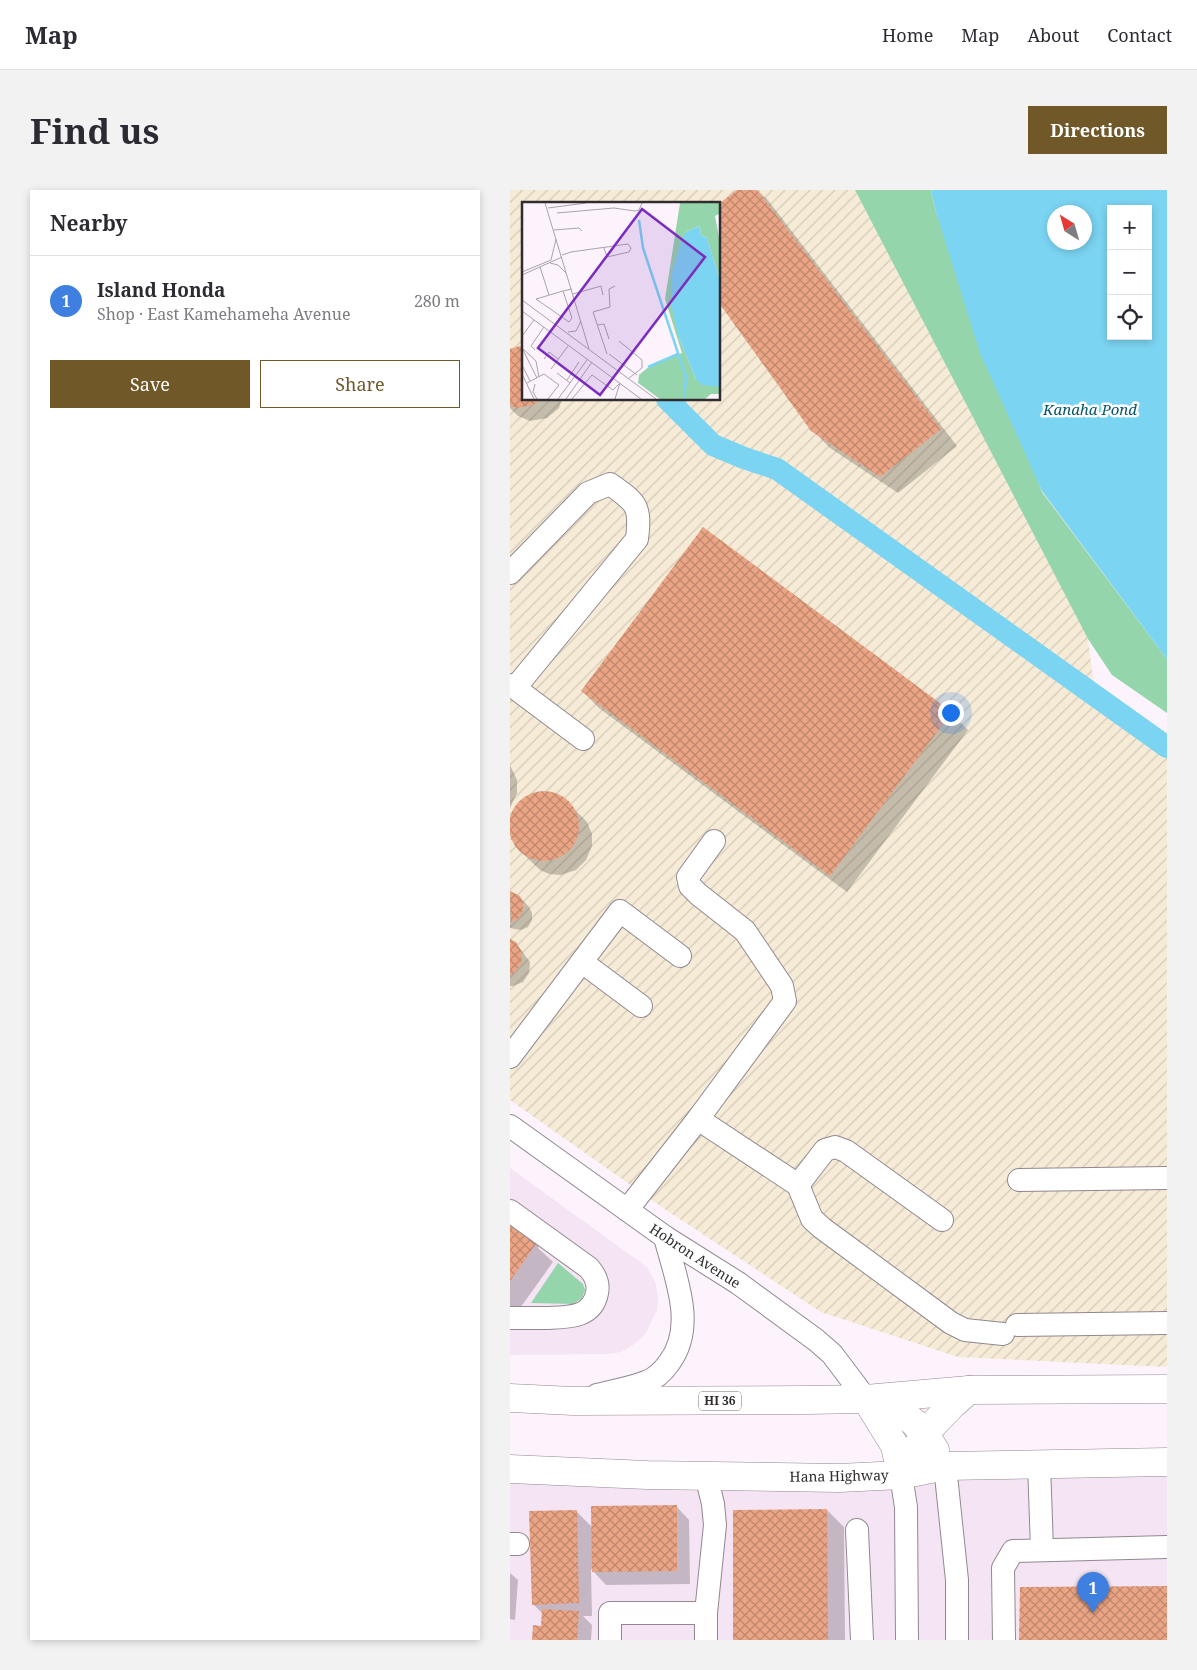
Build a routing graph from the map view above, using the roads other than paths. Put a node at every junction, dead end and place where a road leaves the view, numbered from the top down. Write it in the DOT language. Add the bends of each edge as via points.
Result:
graph roads {
  1 [pos="510,573"];
  2 [pos="512,686"];
  3 [pos="583,739"];
  4 [pos="714,841"];
  5 [pos="680,956"];
  6 [pos="582,962"];
  7 [pos="641,1006"];
  8 [pos="510,1057"];
  9 [pos="698,1119"];
  10 [pos="510,1126"];
  11 [pos="1167,1178"];
  12 [pos="1019,1180"];
  13 [pos="798,1185"];
  14 [pos="627,1210"];
  15 [pos="510,1212"];
  16 [pos="942,1220"];
  17 [pos="665,1237"];
  18 [pos="510,1318"];
  19 [pos="1167,1323"];
  20 [pos="1167,1389"];
  21 [pos="969,1390"];
  22 [pos="510,1398"];
  23 [pos="866,1398"];
  24 [pos="573,1401"];
  25 [pos="925,1433"];
  26 [pos="1167,1462"];
  27 [pos="1038,1464"];
  28 [pos="945,1466"];
  29 [pos="510,1469"];
  30 [pos="706,1475"];
  31 [pos="901,1475"];
  32 [pos="858,1530"];
  33 [pos="1167,1547"];
  34 [pos="1042,1550"];
  35 [pos="706,1613"];
  36 [pos="610,1640"];
  37 [pos="706,1640"];
  38 [pos="862,1640"];
  39 [pos="907,1640"];
  40 [pos="957,1640"];
  41 [pos="1004,1640"];
  1 -- 2 [label="street" via="588,493 610,484 632,499 640,518 637,539"];
  2 -- 3 [label="street"];
  4 -- 9 [label="street" via="688,877 690,886 745,931 782,986 785,1001"];
  5 -- 6 [label="street" via="620,911"];
  6 -- 7 [label="street"];
  6 -- 8 [label="street"];
  9 -- 13 [label="street"];
  9 -- 14 [label="street"];
  10 -- 14 [label="street, Hobron Avenue"];
  11 -- 12 [label="street"];
  13 -- 16 [label="street" via="825,1150 835,1147 846,1150"];
  13 -- 19 [label="street" via="812,1219 822,1228 965,1330"];
  14 -- 17 [label="street, Hobron Avenue"];
  15 -- 18 [label="street" via="589,1268 595,1276 597,1290 591,1306 574,1317"];
  17 -- 23 [label="street, Hobron Avenue" via="738,1283 816,1340 832,1354"];
  17 -- 24 [label="street" via="683,1313 683,1329 676,1353 666,1367 647,1382"];
  20 -- 21 [label="main road, HI 36"];
  21 -- 23 [label="main road, HI 36"];
  21 -- 25 [label="main road"];
  22 -- 24 [label="main road, HI 36"];
  23 -- 24 [label="main road, HI 36"];
  23 -- 25 [label="main road" via="911,1418"];
  23 -- 31 [label="main road" via="895,1446"];
  25 -- 28 [label="main road"];
  25 -- 31 [label="main road"];
  26 -- 27 [label="main road, Hana Highway"];
  27 -- 28 [label="main road, Hana Highway"];
  27 -- 34 [label="street"];
  28 -- 31 [label="main road, Hana Highway"];
  28 -- 40 [label="street" via="957,1580"];
  29 -- 30 [label="main road, Hana Highway"];
  30 -- 31 [label="main road, Hana Highway" via="839,1478"];
  30 -- 35 [label="street" via="715,1525"];
  31 -- 39 [label="street" via="906,1507"];
  32 -- 38 [label="street"];
  33 -- 34 [label="street"];
  34 -- 41 [label="street" via="1013,1551 1002,1568"];
  35 -- 36 [label="street" via="610,1613"];
  35 -- 37 [label="street"];
}
